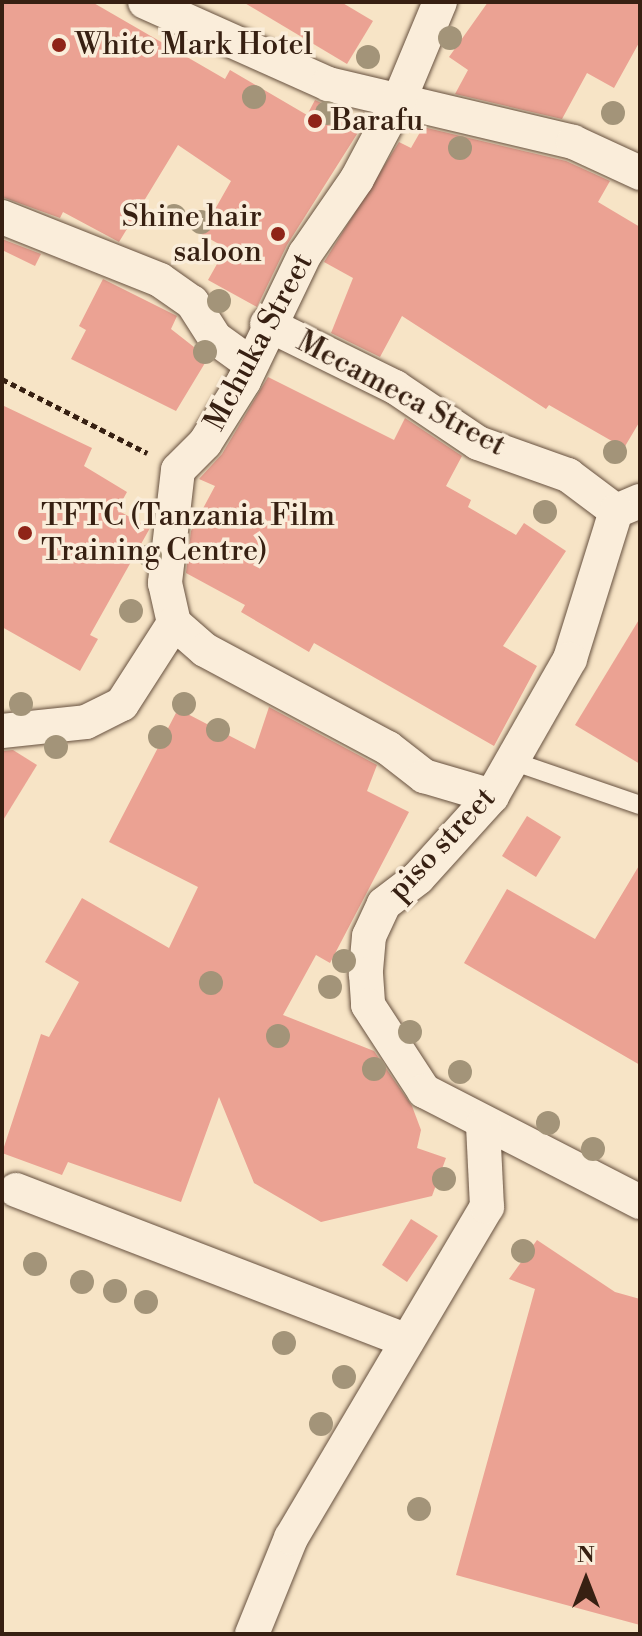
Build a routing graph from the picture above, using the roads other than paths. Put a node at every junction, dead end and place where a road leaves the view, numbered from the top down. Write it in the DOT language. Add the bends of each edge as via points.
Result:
graph roads {
  1 [pos="145,2"];
  2 [pos="440,2"];
  3 [pos="400,98"];
  4 [pos="640,173"];
  5 [pos="2,217"];
  6 [pos="267,324"];
  7 [pos="251,364"];
  8 [pos="628,506"];
  9 [pos="174,623"];
  10 [pos="2,731"];
  11 [pos="512,761"];
  12 [pos="492,796"];
  13 [pos="640,805"];
  14 [pos="483,1125"];
  15 [pos="16,1190"];
  16 [pos="640,1202"];
  17 [pos="407,1341"];
  18 [pos="252,1634"];
  1 -- 3 [label="street" via="328,84"];
  2 -- 3 [label="street, Mchuka Street"];
  3 -- 4 [label="street" via="573,142"];
  3 -- 6 [label="street, Mchuka Street"];
  5 -- 7 [label="street, Mecameca Street" via="160,280 192,302 215,338"];
  6 -- 7 [label="street, Mchuka Street"];
  6 -- 8 [label="street, Mecameca Street" via="395,387 478,443 568,475"];
  7 -- 9 [label="street, Mchuka Street" via="205,443 178,470 165,583"];
  8 -- 11 [label="street, piso street" via="570,659"];
  9 -- 10 [label="street" via="122,704 86,722"];
  9 -- 12 [label="street" via="205,650 388,748 424,776"];
  11 -- 12 [label="street, piso street"];
  11 -- 13 [label="lane"];
  12 -- 14 [label="street, piso street" via="418,878 384,904 369,936 366,974 368,1005 424,1091"];
  14 -- 16 [label="street, piso street"];
  14 -- 17 [label="street" via="487,1207"];
  15 -- 17 [label="street"];
  17 -- 18 [label="street" via="291,1538"];
}
